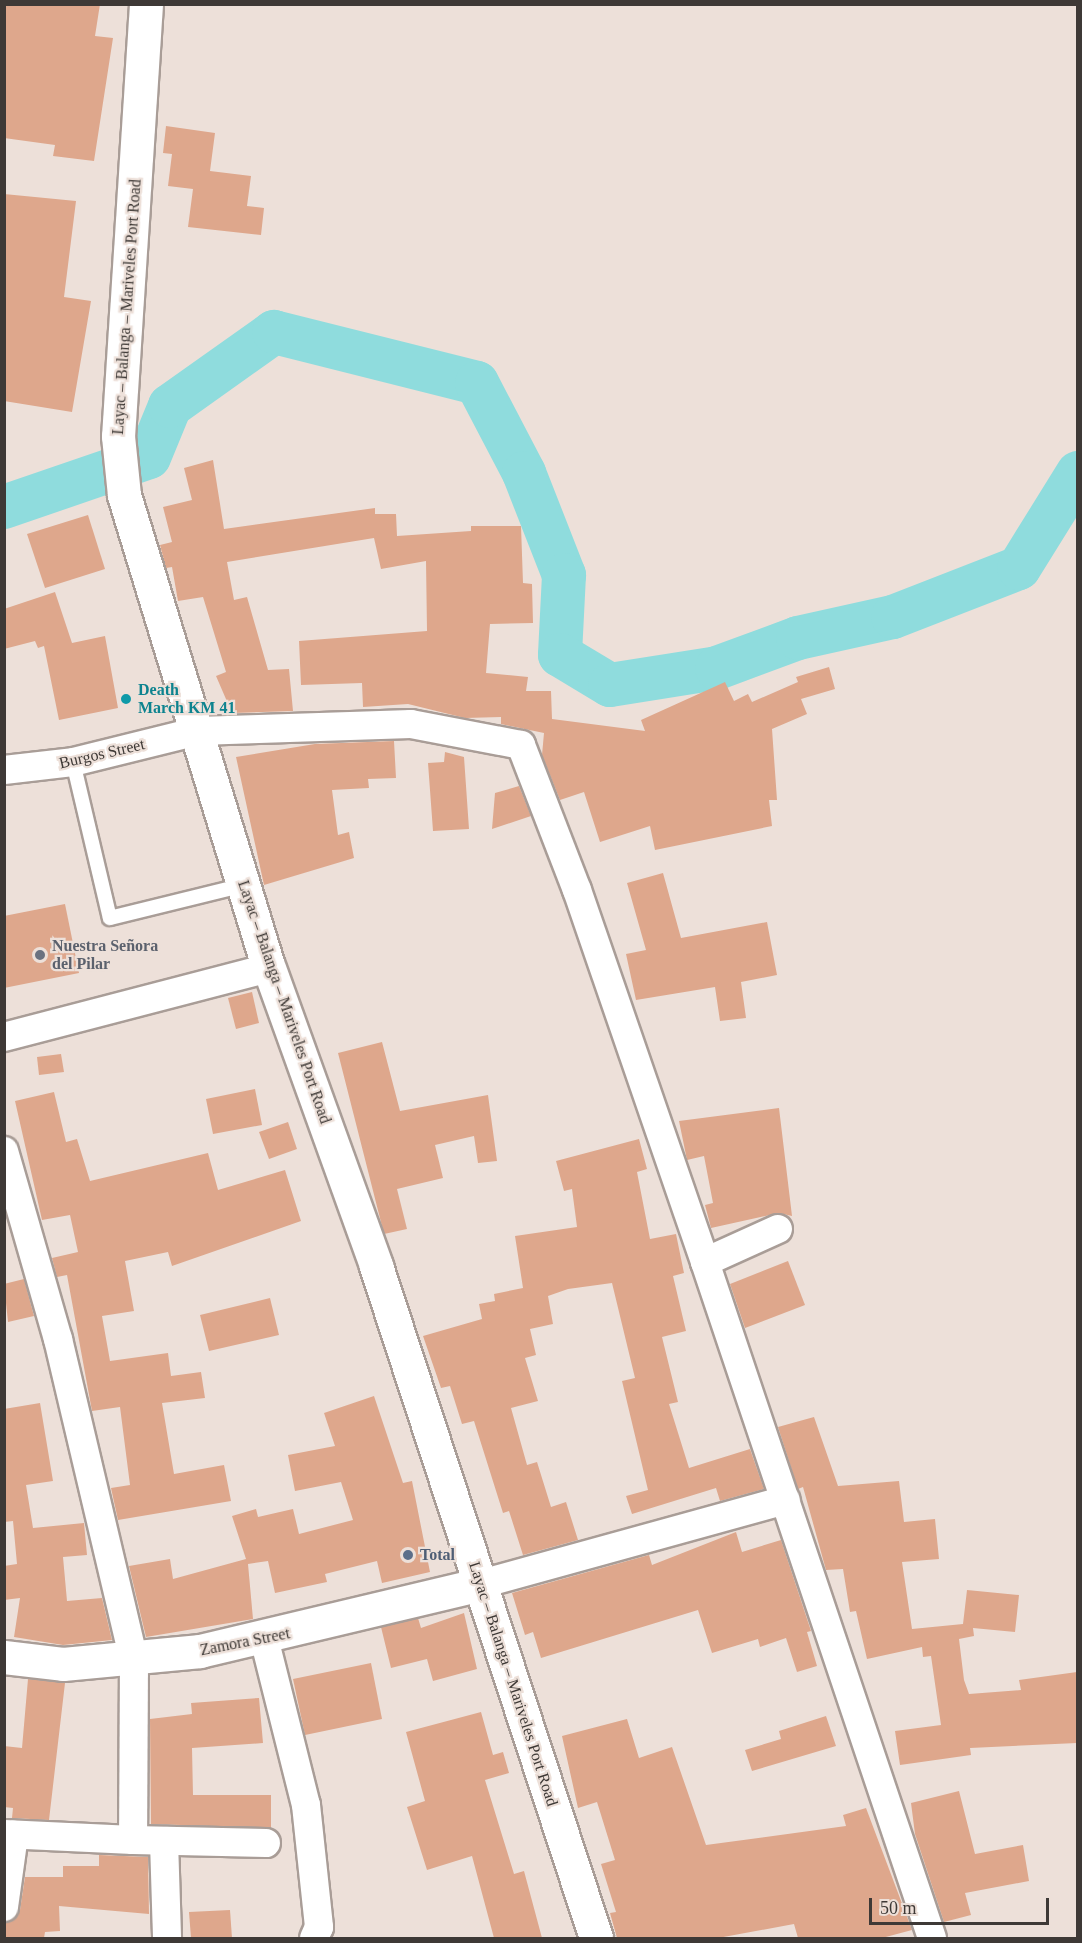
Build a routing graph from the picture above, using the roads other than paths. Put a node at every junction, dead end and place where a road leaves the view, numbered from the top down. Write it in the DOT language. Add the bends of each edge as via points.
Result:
graph roads {
  1 [pos="146,4"];
  2 [pos="198,731"];
  3 [pos="73,762"];
  4 [pos="4,770"];
  5 [pos="244,885"];
  6 [pos="269,968"];
  7 [pos="4,1037"];
  8 [pos="4,1152"];
  9 [pos="778,1229"];
  10 [pos="705,1262"];
  11 [pos="786,1500"];
  12 [pos="481,1584"];
  13 [pos="264,1638"];
  14 [pos="4,1657"];
  15 [pos="134,1660"];
  16 [pos="9,1834"];
  17 [pos="133,1840"];
  18 [pos="164,1841"];
  19 [pos="266,1843"];
  20 [pos="4,1907"];
  21 [pos="167,1938"];
  22 [pos="314,1938"];
  23 [pos="596,1938"];
  24 [pos="932,1938"];
  1 -- 2 [label="main road, Layac – Balanga – Mariveles Port Road" via="118,436 124,495"];
  2 -- 3 [label="street, Burgos Street"];
  2 -- 5 [label="main road, Layac – Balanga – Mariveles Port Road"];
  2 -- 10 [label="street, Burgos Street" via="411,724 521,745 577,890"];
  3 -- 4 [label="street, Burgos Street"];
  3 -- 5 [label="lane" via="110,918"];
  5 -- 6 [label="main road, Layac – Balanga – Mariveles Port Road"];
  6 -- 7 [label="street"];
  6 -- 12 [label="main road, Layac – Balanga – Mariveles Port Road" via="376,1266"];
  8 -- 15 [label="street" via="58,1339"];
  9 -- 10 [label="street"];
  10 -- 11 [label="street"];
  11 -- 12 [label="street"];
  11 -- 24 [label="street"];
  12 -- 13 [label="main road, Zamora Street"];
  12 -- 23 [label="main road, Layac – Balanga – Mariveles Port Road"];
  13 -- 15 [label="main road, Zamora Street"];
  13 -- 22 [label="street" via="313,1849 319,1927"];
  14 -- 15 [label="main road, Zamora Street" via="63,1664"];
  15 -- 17 [label="street"];
  16 -- 17 [label="street"];
  16 -- 20 [label="street"];
  17 -- 18 [label="street"];
  18 -- 19 [label="street"];
  18 -- 21 [label="street"];
}
